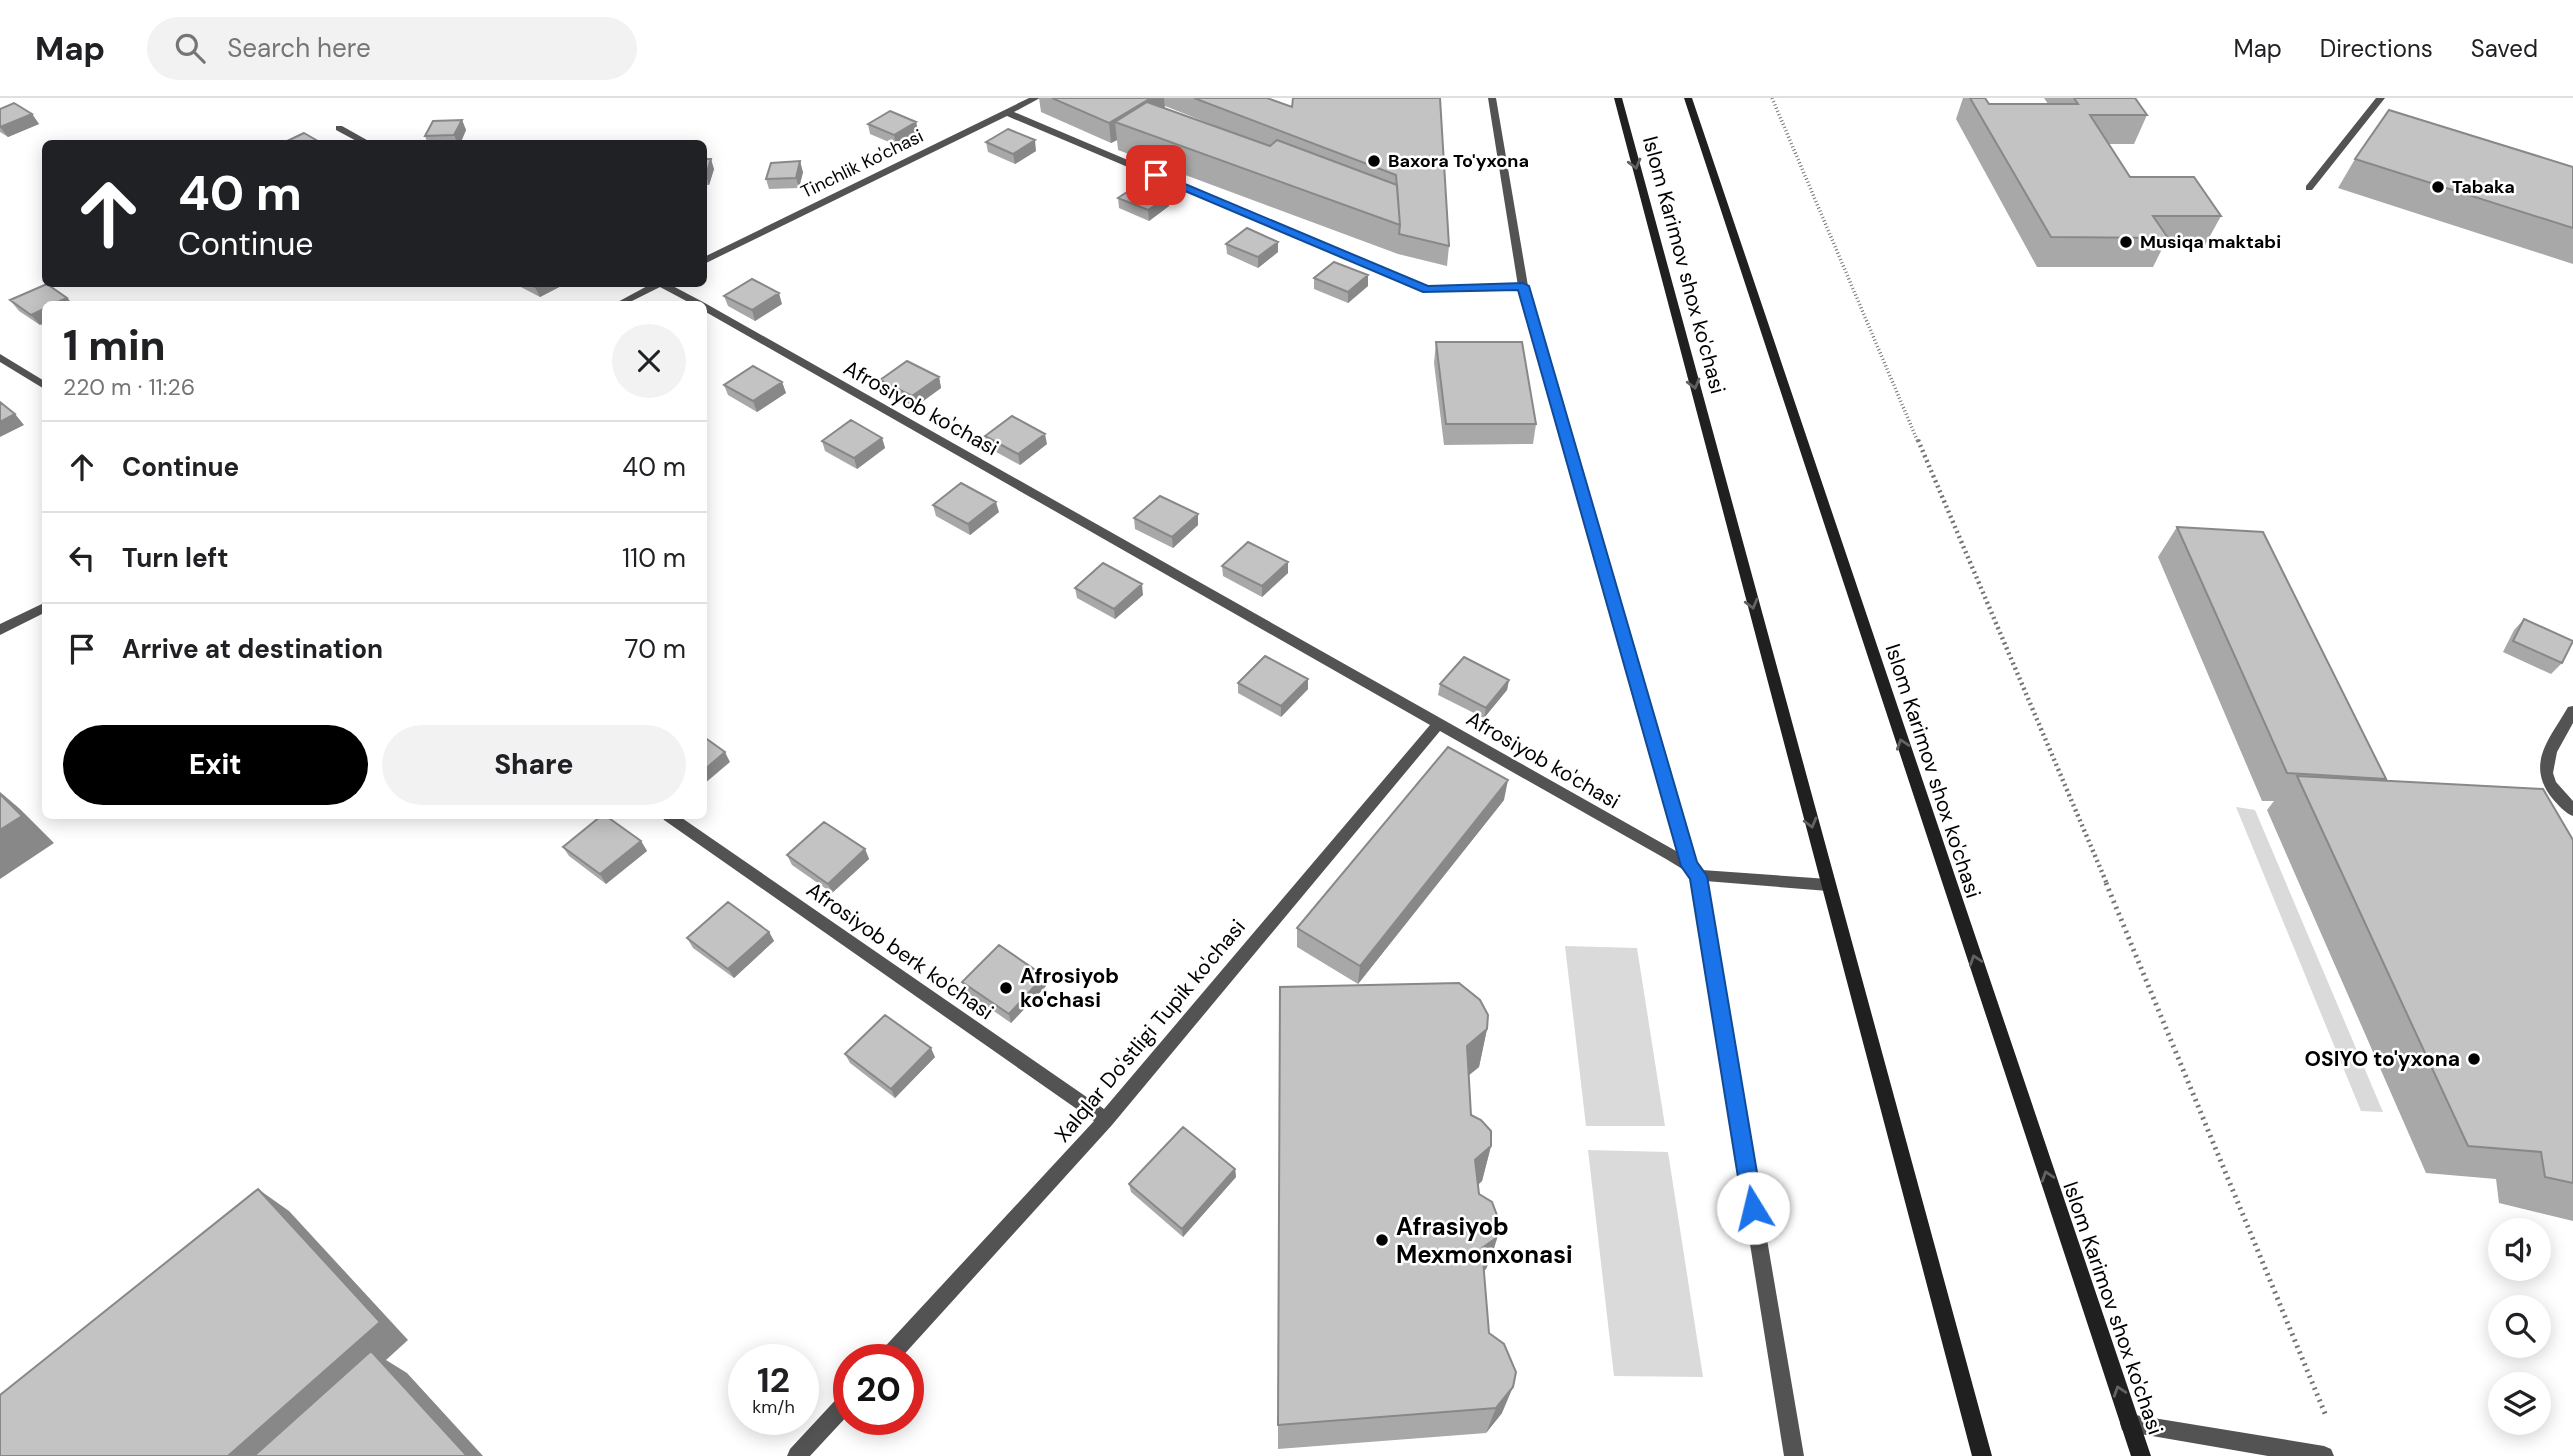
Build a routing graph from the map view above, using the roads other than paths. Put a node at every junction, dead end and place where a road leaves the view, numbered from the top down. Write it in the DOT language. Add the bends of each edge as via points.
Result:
graph roads {
  1 [pos="1036,98"];
  2 [pos="1492,98"];
  3 [pos="1618,98"];
  4 [pos="1688,98"];
  5 [pos="2381,98"];
  6 [pos="1008,113"];
  7 [pos="339,128"];
  8 [pos="362,140"];
  9 [pos="2309,188"];
  10 [pos="707,260"];
  11 [pos="1523,286"];
  12 [pos="654,287"];
  13 [pos="666,287"];
  14 [pos="625,301"];
  15 [pos="692,301"];
  16 [pos="707,309"];
  17 [pos="0,357"];
  18 [pos="42,384"];
  19 [pos="42,608"];
  20 [pos="0,630"];
  21 [pos="2573,711"];
  22 [pos="1439,723"];
  23 [pos="2573,810"];
  24 [pos="673,819"];
  25 [pos="1694,871"];
  26 [pos="1828,886"];
  27 [pos="1107,1120"];
  28 [pos="901,1344"];
  29 [pos="833,1417"];
  30 [pos="2129,1423"];
  31 [pos="797,1456"];
  32 [pos="1794,1456"];
  33 [pos="1982,1456"];
  34 [pos="2141,1456"];
  35 [pos="2324,1456"];
  1 -- 6 [label="street, Tinchlik Ko'chasi"];
  2 -- 11 [label="street"];
  3 -- 26 [label="main road, Islom Karimov shox ko'chasi, one-way"];
  30 -- 4 [label="main road, Islom Karimov shox ko'chasi, one-way"];
  5 -- 9 [label="street"];
  6 -- 10 [label="street, Tinchlik Ko'chasi"];
  6 -- 11 [label="street" via="1427,290"];
  7 -- 8 [label="street"];
  11 -- 25 [label="street"];
  12 -- 14 [label="street"];
  13 -- 15 [label="street, Afrosiyob ko'chasi"];
  16 -- 22 [label="street, Afrosiyob ko'chasi"];
  17 -- 18 [label="street"];
  19 -- 20 [label="street"];
  21 -- 23 [label="street" via="2546,761 2544,774"];
  22 -- 25 [label="street, Afrosiyob ko'chasi"];
  22 -- 27 [label="street, Xalqlar Do'stligi Tupik ko'chasi"];
  24 -- 27 [label="street, Afrosiyob berk ko'chasi"];
  25 -- 26 [label="street, Afrosiyob ko'chasi"];
  25 -- 32 [label="street"];
  26 -- 33 [label="main road, Islom Karimov shox ko'chasi"];
  27 -- 28 [label="street, Xalqlar Do'stligi Tupik ko'chasi"];
  29 -- 31 [label="street"];
  30 -- 34 [label="main road, Islom Karimov shox ko'chasi"];
  30 -- 35 [label="street"];
}
